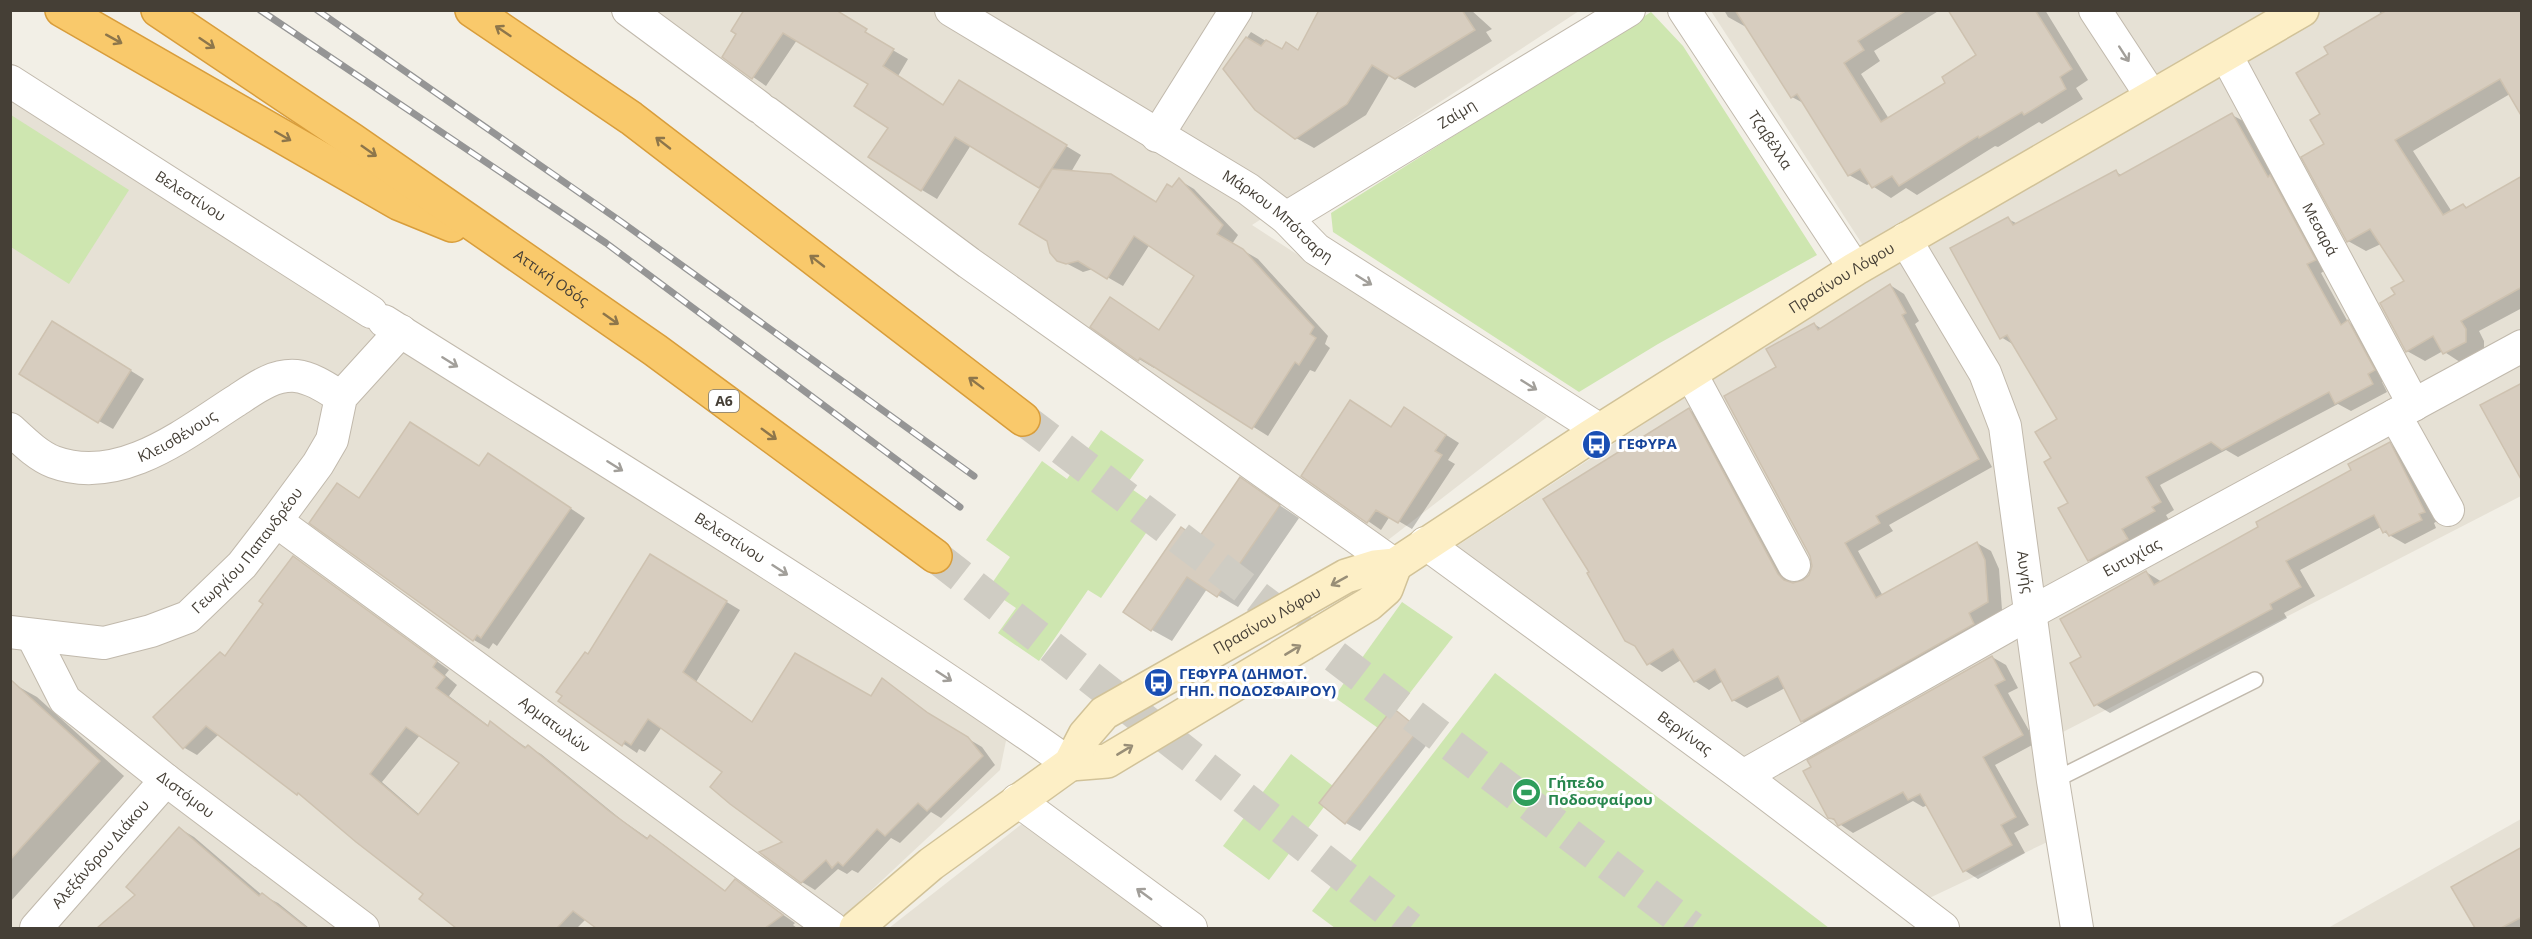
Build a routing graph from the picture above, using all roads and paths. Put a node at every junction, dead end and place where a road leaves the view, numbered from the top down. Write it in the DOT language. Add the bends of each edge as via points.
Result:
graph roads {
  1 [pos="62,10"];
  2 [pos="158,10"];
  3 [pos="472,10"];
  4 [pos="628,10"];
  5 [pos="951,10"];
  6 [pos="1236,10"];
  7 [pos="1629,10"];
  8 [pos="1684,10"];
  9 [pos="2095,10"];
  10 [pos="2302,10"];
  11 [pos="994,21"];
  12 [pos="2226,55"];
  13 [pos="10,81"];
  14 [pos="2152,97"];
  15 [pos="1157,136"];
  16 [pos="1286,218"];
  17 [pos="1905,239"];
  18 [pos="511,250"];
  19 [pos="1855,269"];
  20 [pos="385,321"];
  21 [pos="2522,346"];
  22 [pos="1690,374"];
  23 [pos="341,397"];
  24 [pos="2404,410"];
  25 [pos="1023,418"];
  26 [pos="10,429"];
  27 [pos="1600,430"];
  28 [pos="2448,510"];
  29 [pos="276,521"];
  30 [pos="1425,543"];
  31 [pos="935,556"];
  32 [pos="1395,565"];
  33 [pos="1794,565"];
  34 [pos="2032,612"];
  35 [pos="22,635"];
  36 [pos="2255,680"];
  37 [pos="1070,764"];
  38 [pos="1743,776"];
  39 [pos="166,780"];
  40 [pos="2053,781"];
  41 [pos="1017,800"];
  42 [pos="36,928"];
  43 [pos="363,928"];
  44 [pos="832,928"];
  45 [pos="856,928"];
  46 [pos="1191,928"];
  47 [pos="1943,928"];
  48 [pos="2077,928"];
  1 -- 18 [label="highway, one-way" via="398,203"];
  2 -- 18 [label="highway, Αττική Οδός / Α6, one-way"];
  25 -- 3 [label="highway, one-way" via="631,118"];
  4 -- 32 [label="street" via="969,263"];
  5 -- 11 [label="street, Μάρκου Μπότσαρη"];
  6 -- 15 [label="street"];
  7 -- 16 [label="street, Ζαίμη"];
  8 -- 19 [label="street, Τζαβέλλα"];
  9 -- 14 [label="street, one-way"];
  10 -- 12 [label="street, Πρασίνου Λόφου"];
  11 -- 15 [label="street, Μάρκου Μπότσαρη"];
  12 -- 14 [label="street, Πρασίνου Λόφου"];
  12 -- 24 [label="street, Μεσαρά"];
  13 -- 20 [label="street, Βελεστίνου"];
  14 -- 17 [label="street, Πρασίνου Λόφου"];
  15 -- 16 [label="street, Μάρκου Μπότσαρη" via="1248,189"];
  16 -- 27 [label="street, Μάρκου Μπότσαρη, one-way" via="1316,249"];
  17 -- 19 [label="street, Πρασίνου Λόφου"];
  17 -- 34 [label="street, Αυγής" via="1985,373 1999,408 2005,426"];
  18 -- 31 [label="highway, Αττική Οδός / Α6, one-way" via="655,350"];
  19 -- 22 [label="street, Πρασίνου Λόφου"];
  20 -- 23 [label="street, Γεωργίου Παπανδρέου"];
  20 -- 37 [label="street, Βελεστίνου, one-way" via="829,601"];
  21 -- 24 [label="street, Ευτυχίας"];
  22 -- 27 [label="street, Πρασίνου Λόφου"];
  22 -- 33 [label="street"];
  23 -- 26 [label="street, Κλεισθένους" via="316,382 296,376 271,379 161,450 128,462 86,468 53,462"];
  23 -- 29 [label="street, Γεωργίου Παπανδρέου" via="332,440"];
  24 -- 28 [label="street, Μεσαρά"];
  24 -- 34 [label="street, Ευτυχίας"];
  27 -- 30 [label="street, Πρασίνου Λόφου"];
  29 -- 35 [label="street, Γεωργίου Παπανδρέου" via="242,565 188,617 151,632 104,643"];
  29 -- 44 [label="street, Αρματωλών"];
  30 -- 32 [label="street, Πρασίνου Λόφου"];
  30 -- 38 [label="street, Βεργίνας"];
  32 -- 37 [label="street, Πρασίνου Λόφου" via="1386,588 1369,604 1107,761"];
  34 -- 38 [label="street, Ευτυχίας"];
  34 -- 40 [label="street, Αυγής"];
  35 -- 39 [label="street, Διστόμου" via="65,700"];
  36 -- 40 [label="lane"];
  37 -- 41 [label="street, Πρασίνου Λόφου"];
  38 -- 47 [label="street, Βεργίνας"];
  39 -- 42 [label="street, Αλεξάνδρου Διάκου"];
  39 -- 43 [label="street, Διστόμου"];
  40 -- 48 [label="street, Αυγής"];
  41 -- 45 [label="street, Πρασίνου Λόφου" via="931,864"];
  46 -- 41 [label="street, one-way"];
}
